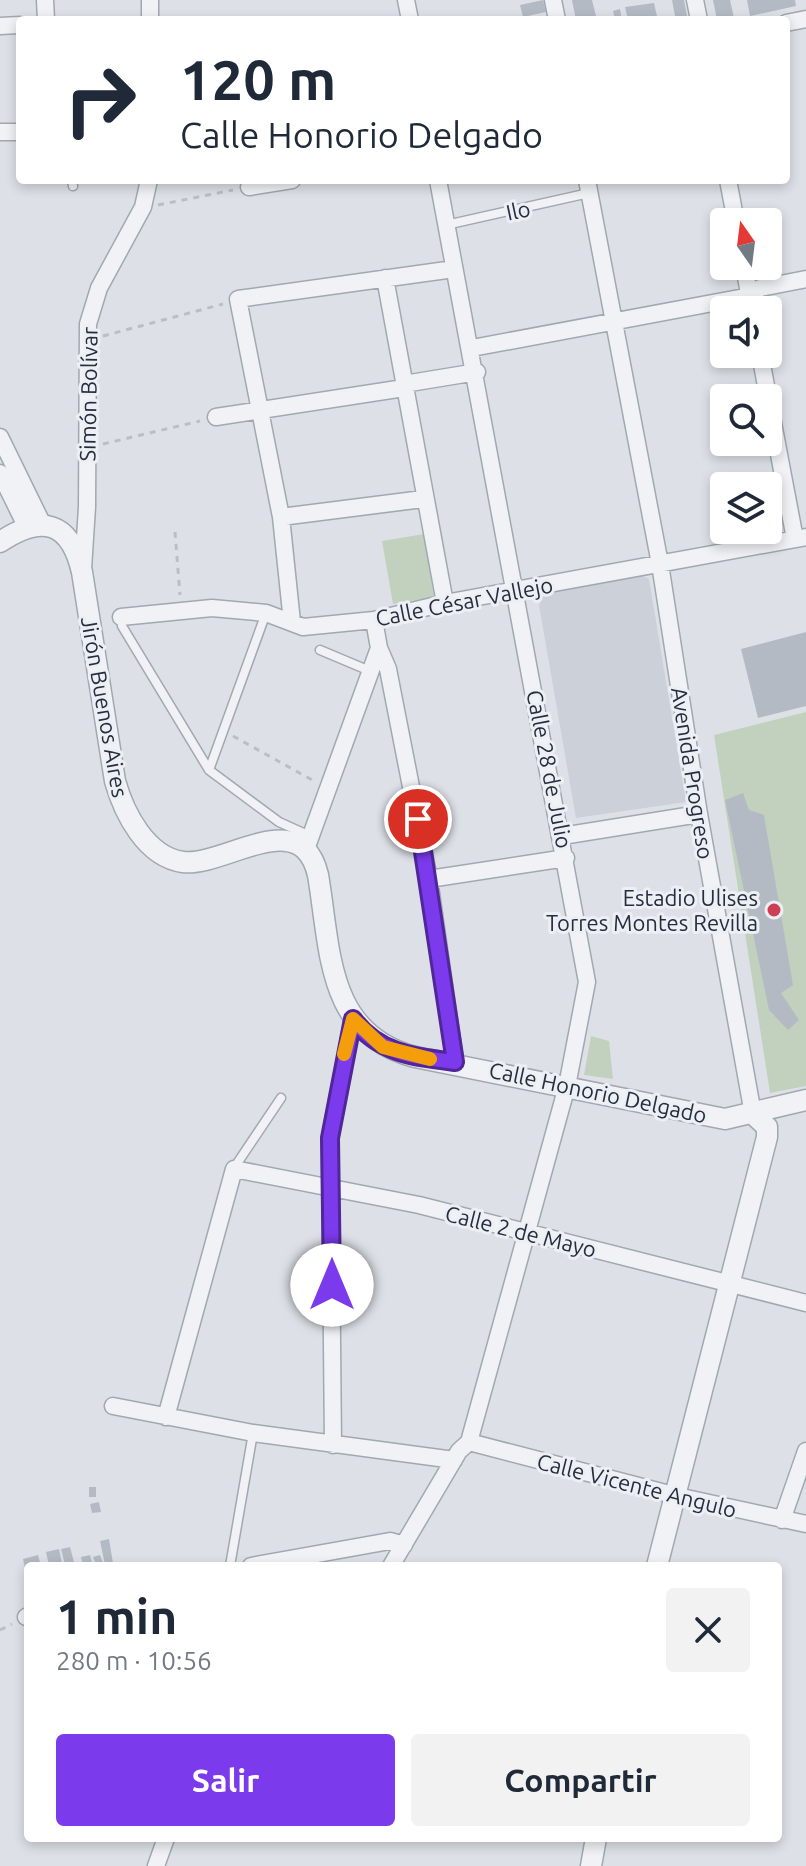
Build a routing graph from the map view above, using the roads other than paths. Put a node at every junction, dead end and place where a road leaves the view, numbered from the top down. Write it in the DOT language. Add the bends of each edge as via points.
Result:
graph roads {
  1 [pos="148,184"];
  2 [pos="267,184"];
  3 [pos="439,184"];
  4 [pos="729,184"];
  5 [pos="589,186"];
  6 [pos="249,187"];
  7 [pos="733,208"];
  8 [pos="445,225"];
  9 [pos="454,269"];
  10 [pos="385,278"];
  11 [pos="806,279"];
  12 [pos="755,296"];
  13 [pos="710,308"];
  14 [pos="615,320"];
  15 [pos="472,348"];
  16 [pos="763,368"];
  17 [pos="477,372"];
  18 [pos="404,388"];
  19 [pos="260,408"];
  20 [pos="216,417"];
  21 [pos="0,437"];
  22 [pos="0,473"];
  23 [pos="423,499"];
  24 [pos="281,517"];
  25 [pos="34,525"];
  26 [pos="800,538"];
  27 [pos="0,542"];
  28 [pos="660,564"];
  29 [pos="82,572"];
  30 [pos="516,589"];
  31 [pos="445,603"];
  32 [pos="266,613"];
  33 [pos="121,617"];
  34 [pos="374,620"];
  35 [pos="292,622"];
  36 [pos="379,648"];
  37 [pos="320,650"];
  38 [pos="370,671"];
  39 [pos="209,770"];
  40 [pos="699,814"];
  41 [pos="562,836"];
  42 [pos="308,844"];
  43 [pos="566,858"];
  44 [pos="429,879"];
  45 [pos="353,1019"];
  46 [pos="455,1062"];
  47 [pos="567,1086"];
  48 [pos="281,1098"];
  49 [pos="806,1100"];
  50 [pos="753,1114"];
  51 [pos="234,1169"];
  52 [pos="331,1190"];
  53 [pos="526,1232"];
  54 [pos="730,1285"];
  55 [pos="806,1303"];
  56 [pos="113,1406"];
  57 [pos="166,1417"];
  58 [pos="253,1433"];
  59 [pos="469,1442"];
  60 [pos="333,1445"];
  61 [pos="806,1451"];
  62 [pos="454,1460"];
  63 [pos="677,1496"];
  64 [pos="782,1520"];
  65 [pos="806,1524"];
  66 [pos="404,1545"];
  67 [pos="231,1562"];
  68 [pos="273,1562"];
  69 [pos="393,1562"];
  70 [pos="658,1562"];
  71 [pos="165,1842"];
  72 [pos="595,1842"];
  73 [pos="156,1866"];
  74 [pos="591,1866"];
  1 -- 29 [label="street, Simón Bolívar" via="143,207 90,312"];
  2 -- 6 [label="street"];
  3 -- 8 [label="street, Calle 28 de Julio"];
  4 -- 7 [label="street"];
  5 -- 8 [label="lane, Ilo"];
  5 -- 14 [label="street, Avenida Progreso"];
  8 -- 9 [label="street, Calle 28 de Julio"];
  9 -- 10 [label="street"];
  9 -- 15 [label="street, Calle 28 de Julio"];
  10 -- 18 [label="street"];
  10 -- 19 [label="street" via="238,299"];
  11 -- 12 [label="street" via="760,288"];
  13 -- 14 [label="street"];
  14 -- 15 [label="street"];
  14 -- 28 [label="street, Avenida Progreso"];
  15 -- 17 [label="street, Calle 28 de Julio"];
  16 -- 26 [label="street"];
  17 -- 18 [label="street"];
  17 -- 30 [label="street, Calle 28 de Julio"];
  18 -- 19 [label="street"];
  18 -- 23 [label="street"];
  19 -- 20 [label="street"];
  19 -- 24 [label="street"];
  21 -- 25 [label="street"];
  22 -- 25 [label="street"];
  23 -- 24 [label="street"];
  23 -- 31 [label="street"];
  24 -- 35 [label="street"];
  25 -- 27 [label="street"];
  25 -- 29 [label="street, Jirón Buenos Aires" via="62,532 72,542"];
  26 -- 28 [label="street, Calle César Vallejo"];
  28 -- 30 [label="street, Calle César Vallejo"];
  28 -- 40 [label="street, Avenida Progreso"];
  29 -- 42 [label="street, Jirón Buenos Aires" via="115,781 136,828 162,854 186,862 270,841"];
  30 -- 31 [label="street, Calle César Vallejo"];
  30 -- 41 [label="street, Calle 28 de Julio"];
  31 -- 34 [label="street, Calle César Vallejo"];
  32 -- 33 [label="street, Calle César Vallejo" via="212,608"];
  32 -- 35 [label="street, Calle César Vallejo"];
  32 -- 39 [label="lane"];
  33 -- 39 [label="lane"];
  34 -- 35 [label="street, Calle César Vallejo" via="303,627"];
  34 -- 36 [label="street"];
  36 -- 38 [label="street"];
  36 -- 44 [label="street" via="388,669"];
  37 -- 38 [label="lane"];
  38 -- 42 [label="street"];
  39 -- 42 [label="lane"];
  40 -- 41 [label="street"];
  40 -- 50 [label="street, Avenida Progreso"];
  41 -- 43 [label="street, Calle 28 de Julio"];
  42 -- 45 [label="street" via="334,972"];
  43 -- 44 [label="street"];
  43 -- 47 [label="street, Calle 28 de Julio" via="587,982"];
  44 -- 46 [label="street"];
  45 -- 46 [label="street, Calle Honorio Delgado" via="371,1039 395,1052"];
  45 -- 52 [label="street" via="330,1138"];
  46 -- 47 [label="street, Calle Honorio Delgado"];
  47 -- 50 [label="street, Calle Honorio Delgado" via="725,1119"];
  47 -- 53 [label="street, Calle 28 de Julio"];
  48 -- 51 [label="lane"];
  49 -- 50 [label="street, Calle Honorio Delgado"];
  50 -- 54 [label="street, Avenida Progreso" via="768,1132"];
  51 -- 52 [label="street, Calle 2 de Mayo"];
  51 -- 57 [label="street"];
  52 -- 53 [label="street, Calle 2 de Mayo"];
  52 -- 60 [label="street"];
  53 -- 54 [label="street, Calle 2 de Mayo"];
  53 -- 59 [label="street, Calle 28 de Julio"];
  54 -- 55 [label="street, Calle 2 de Mayo"];
  54 -- 63 [label="street, Avenida Progreso"];
  56 -- 57 [label="street"];
  57 -- 58 [label="street"];
  58 -- 60 [label="street"];
  58 -- 67 [label="lane"];
  59 -- 62 [label="street, Calle 28 de Julio"];
  59 -- 63 [label="street, Calle Vicente Angulo"];
  60 -- 62 [label="street"];
  61 -- 64 [label="street"];
  62 -- 66 [label="street, Calle 28 de Julio"];
  63 -- 64 [label="street, Calle Vicente Angulo"];
  63 -- 70 [label="street, Avenida Progreso"];
  64 -- 65 [label="street, Calle Vicente Angulo"];
  66 -- 68 [label="street" via="390,1541"];
  66 -- 69 [label="street, Calle 28 de Julio"];
  71 -- 73 [label="street"];
  72 -- 74 [label="street"];
}
